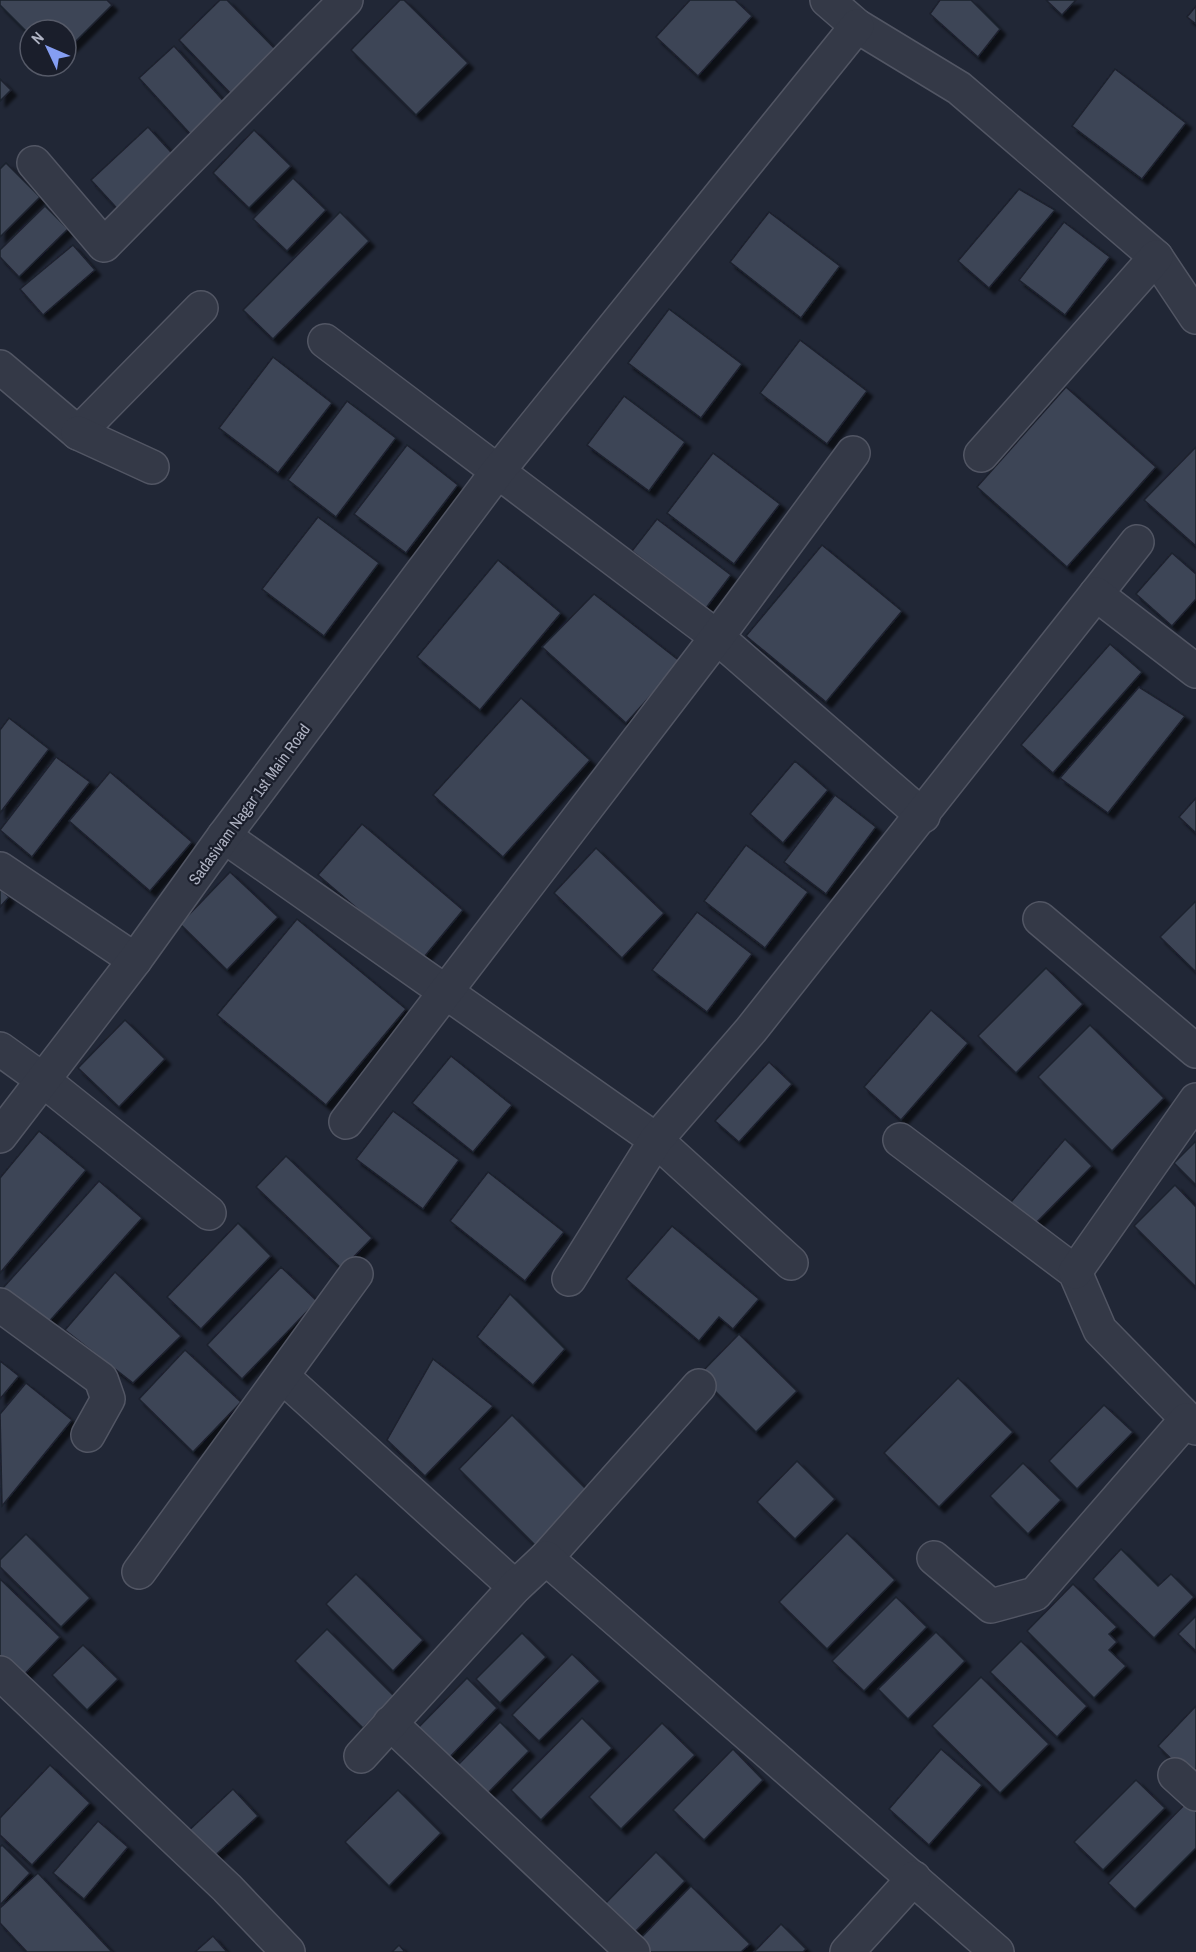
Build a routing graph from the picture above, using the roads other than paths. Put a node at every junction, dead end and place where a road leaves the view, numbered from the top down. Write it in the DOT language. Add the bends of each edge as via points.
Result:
graph roads {
  1 [pos="346,0"];
  2 [pos="827,0"];
  3 [pos="857,26"];
  4 [pos="34,163"];
  5 [pos="1156,257"];
  6 [pos="201,308"];
  7 [pos="1196,317"];
  8 [pos="325,341"];
  9 [pos="0,367"];
  10 [pos="78,433"];
  11 [pos="853,453"];
  12 [pos="981,455"];
  13 [pos="152,466"];
  14 [pos="498,471"];
  15 [pos="1137,542"];
  16 [pos="1096,594"];
  17 [pos="717,637"];
  18 [pos="1196,671"];
  19 [pos="923,816"];
  20 [pos="224,836"];
  21 [pos="0,868"];
  22 [pos="1040,919"];
  23 [pos="135,960"];
  24 [pos="443,992"];
  25 [pos="0,1049"];
  26 [pos="1196,1051"];
  27 [pos="43,1080"];
  28 [pos="1196,1100"];
  29 [pos="346,1122"];
  30 [pos="0,1136"];
  31 [pos="656,1140"];
  32 [pos="900,1140"];
  33 [pos="209,1213"];
  34 [pos="791,1263"];
  35 [pos="1075,1272"];
  36 [pos="356,1274"];
  37 [pos="569,1279"];
  38 [pos="0,1305"];
  39 [pos="282,1376"];
  40 [pos="699,1386"];
  41 [pos="1191,1424"];
  42 [pos="88,1435"];
  43 [pos="546,1558"];
  44 [pos="934,1558"];
  45 [pos="140,1572"];
  46 [pos="516,1587"];
  47 [pos="0,1673"];
  48 [pos="390,1723"];
  49 [pos="360,1756"];
  50 [pos="914,1878"];
  51 [pos="288,1952"];
  52 [pos="633,1952"];
  53 [pos="847,1952"];
  54 [pos="997,1952"];
  1 -- 4 [label="street" via="104,245"];
  2 -- 3 [label="street"];
  3 -- 5 [label="street" via="958,88"];
  3 -- 14 [label="street, Sadasivam Nagar 1st Main Road"];
  5 -- 7 [label="street"];
  5 -- 12 [label="street"];
  6 -- 10 [label="street"];
  8 -- 14 [label="street"];
  9 -- 10 [label="street"];
  10 -- 13 [label="street"];
  11 -- 17 [label="street"];
  14 -- 17 [label="street"];
  14 -- 20 [label="street, Sadasivam Nagar 1st Main Road"];
  15 -- 16 [label="street"];
  16 -- 18 [label="street"];
  16 -- 19 [label="street"];
  17 -- 19 [label="street"];
  17 -- 24 [label="street"];
  19 -- 31 [label="street" via="751,1030"];
  20 -- 23 [label="street, Sadasivam Nagar 1st Main Road"];
  20 -- 24 [label="street"];
  21 -- 23 [label="street"];
  22 -- 26 [label="street"];
  23 -- 27 [label="street, Sadasivam Nagar 1st Main Road"];
  24 -- 29 [label="street"];
  24 -- 31 [label="street"];
  25 -- 27 [label="street"];
  27 -- 30 [label="street, Sadasivam Nagar 1st Main Road"];
  27 -- 33 [label="street"];
  28 -- 35 [label="street"];
  31 -- 34 [label="street"];
  31 -- 37 [label="street"];
  32 -- 35 [label="street"];
  35 -- 41 [label="street" via="1100,1330"];
  36 -- 39 [label="street"];
  38 -- 42 [label="street" via="101,1379 108,1399"];
  39 -- 45 [label="street"];
  39 -- 46 [label="street"];
  40 -- 43 [label="street"];
  41 -- 44 [label="street" via="1035,1594 991,1605"];
  43 -- 46 [label="street"];
  43 -- 50 [label="street"];
  46 -- 48 [label="street"];
  47 -- 51 [label="street" via="227,1888"];
  48 -- 49 [label="street"];
  48 -- 52 [label="street"];
  50 -- 53 [label="street"];
  50 -- 54 [label="street"];
}
